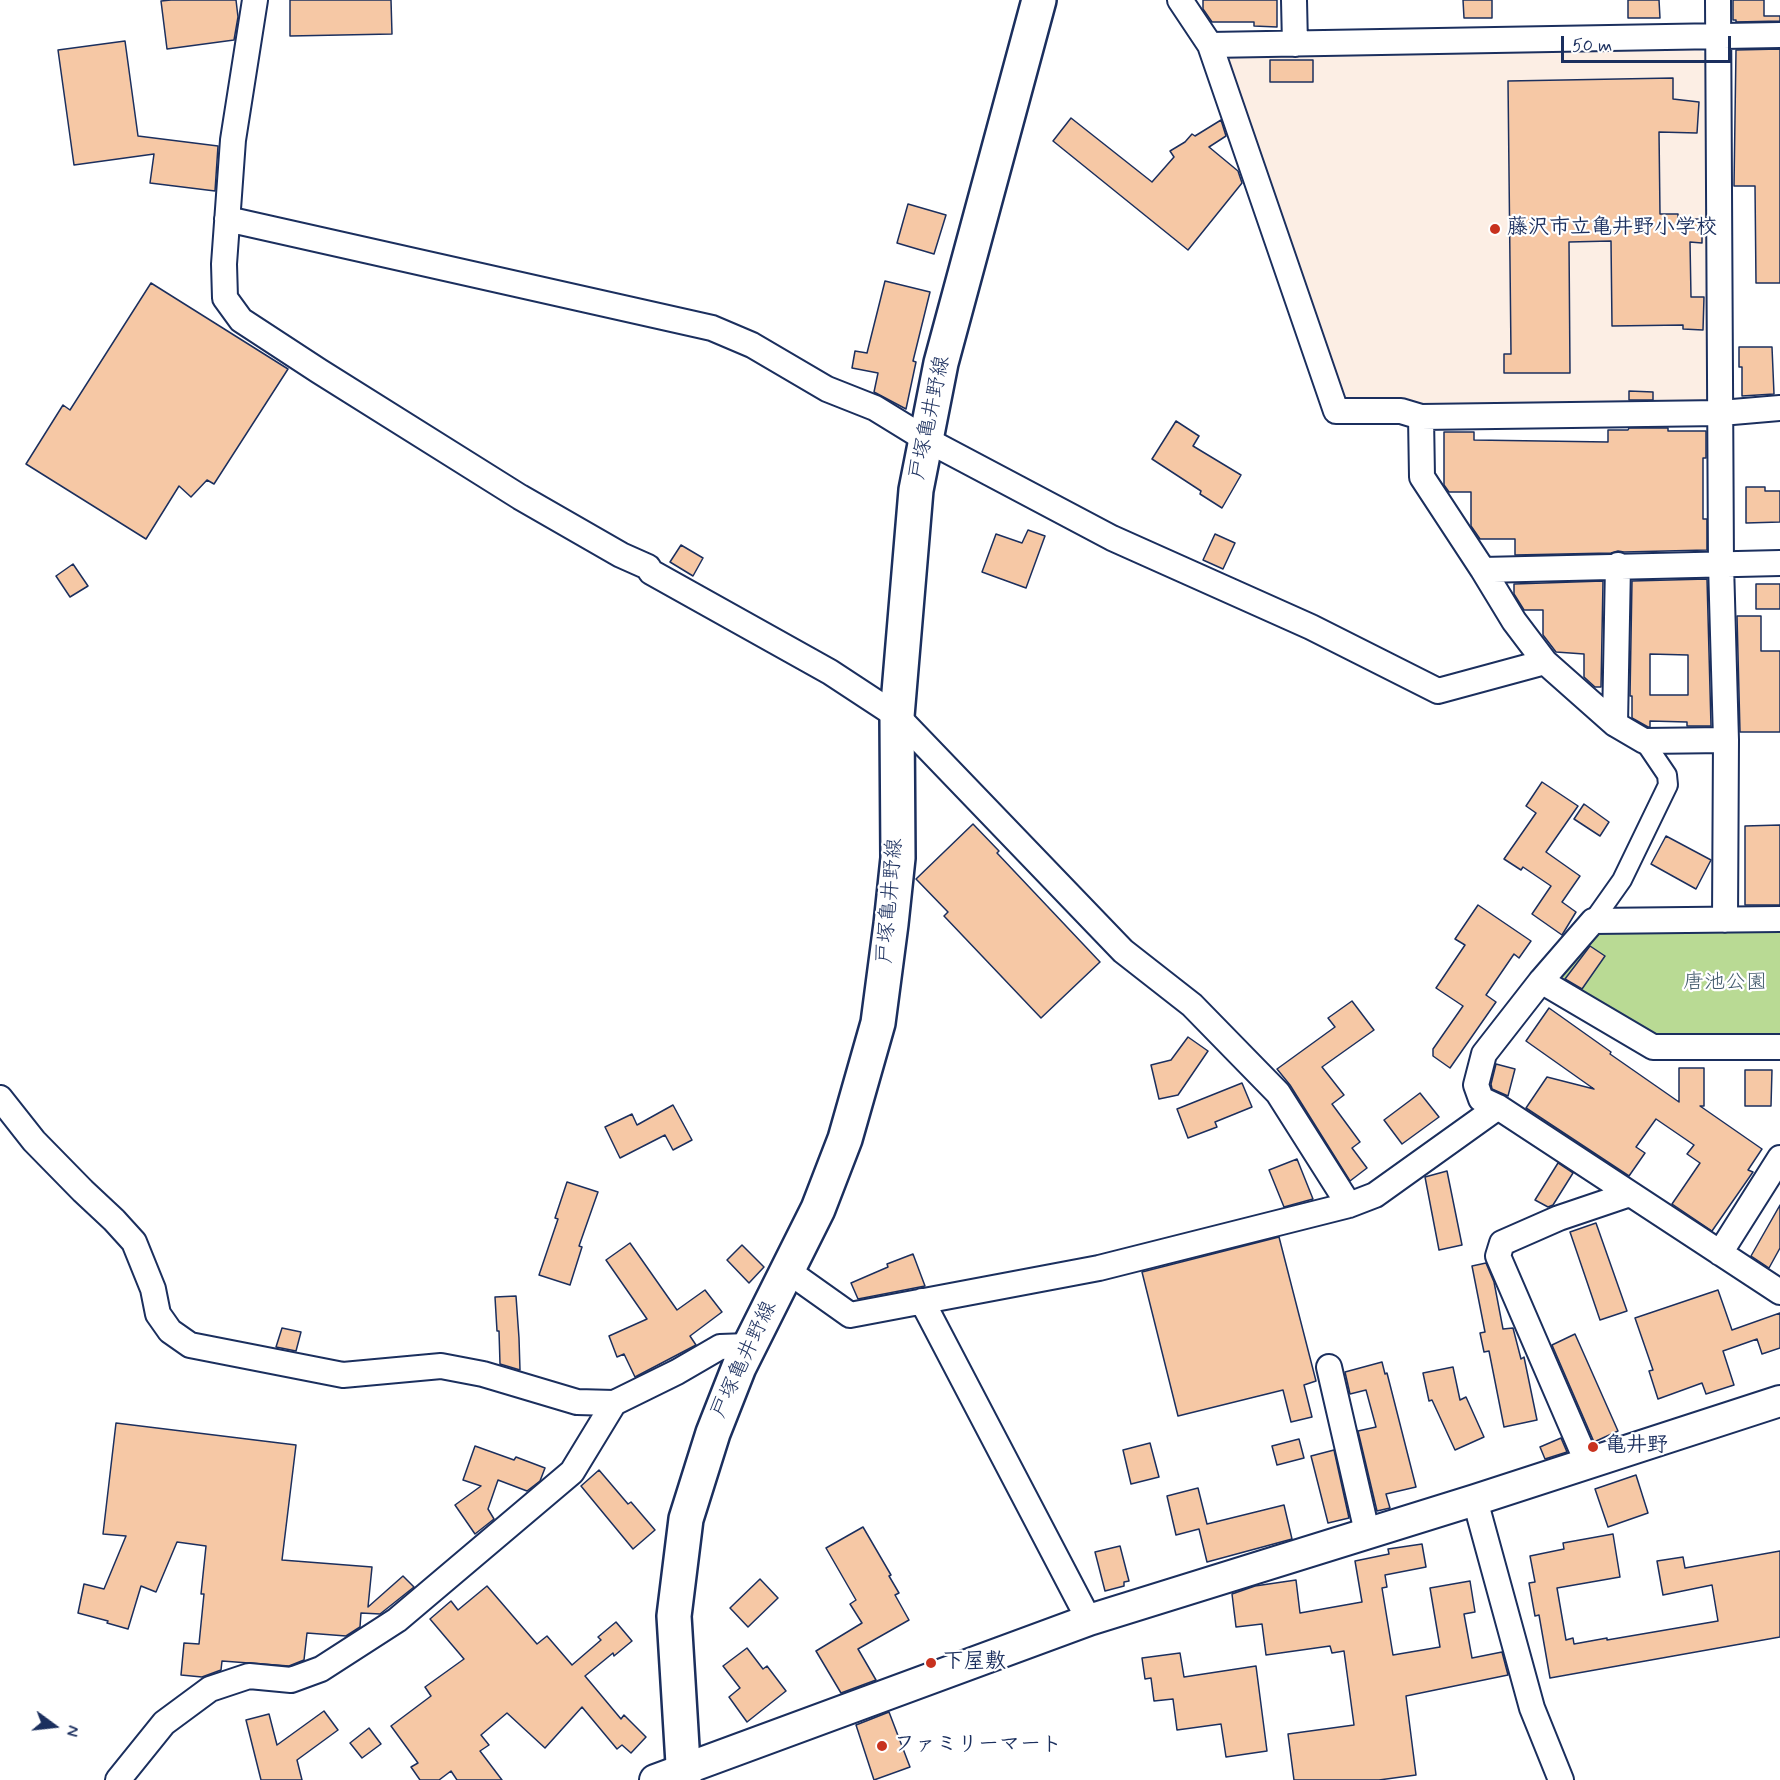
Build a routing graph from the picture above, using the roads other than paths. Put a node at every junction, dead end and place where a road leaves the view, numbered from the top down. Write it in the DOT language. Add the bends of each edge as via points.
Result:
graph roads {
  1 [pos="255,0"];
  2 [pos="1039,0"];
  3 [pos="1180,0"];
  4 [pos="1294,0"];
  5 [pos="1718,0"];
  6 [pos="1780,34"];
  7 [pos="1718,36"];
  8 [pos="1295,44"];
  9 [pos="1210,45"];
  10 [pos="227,219"];
  11 [pos="1780,408"];
  12 [pos="1721,413"];
  13 [pos="1421,417"];
  14 [pos="927,440"];
  15 [pos="1780,563"];
  16 [pos="1721,564"];
  17 [pos="1618,565"];
  18 [pos="1483,570"];
  19 [pos="1545,662"];
  20 [pos="897,716"];
  21 [pos="1615,724"];
  22 [pos="1726,740"];
  23 [pos="1644,741"];
  24 [pos="1780,919"];
  25 [pos="1725,920"];
  26 [pos="1593,921"];
  27 [pos="1541,981"];
  28 [pos="1780,1047"];
  29 [pos="0,1098"];
  30 [pos="1498,1107"];
  31 [pos="1780,1158"];
  32 [pos="1630,1194"];
  33 [pos="1349,1205"];
  34 [pos="1720,1253"];
  35 [pos="788,1270"];
  36 [pos="1780,1292"];
  37 [pos="922,1301"];
  38 [pos="748,1346"];
  39 [pos="1329,1367"];
  40 [pos="1780,1401"];
  41 [pos="614,1403"];
  42 [pos="1587,1462"];
  43 [pos="1475,1500"];
  44 [pos="1366,1532"];
  45 [pos="1089,1620"];
  46 [pos="674,1777"];
  47 [pos="118,1780"];
  48 [pos="1561,1780"];
  1 -- 10 [label="street" via="233,140"];
  2 -- 14 [label="main road, 戸塚亀井野線" via="941,363"];
  3 -- 9 [label="street"];
  4 -- 8 [label="street"];
  5 -- 7 [label="street"];
  6 -- 7 [label="street"];
  7 -- 8 [label="street"];
  7 -- 12 [label="street"];
  8 -- 9 [label="street"];
  9 -- 13 [label="street" via="1336,411 1401,411"];
  10 -- 14 [label="street" via="712,328 752,345 827,389 875,408"];
  10 -- 20 [label="street" via="225,298 241,320 520,497 830,672"];
  11 -- 12 [label="street"];
  12 -- 13 [label="street"];
  12 -- 16 [label="street"];
  13 -- 18 [label="street" via="1422,477"];
  14 -- 19 [label="street" via="1112,538 1311,627 1438,691"];
  14 -- 20 [label="main road, 戸塚亀井野線" via="916,489"];
  15 -- 16 [label="street"];
  16 -- 17 [label="street"];
  16 -- 22 [label="street"];
  17 -- 18 [label="street"];
  17 -- 21 [label="street"];
  18 -- 19 [label="street"];
  19 -- 21 [label="street"];
  20 -- 33 [label="street" via="1123,951 1192,1005 1278,1093"];
  20 -- 35 [label="main road, 戸塚亀井野線" via="898,858 878,1023 845,1139 818,1209"];
  21 -- 23 [label="street"];
  22 -- 23 [label="street"];
  22 -- 25 [label="street"];
  23 -- 26 [label="street" via="1667,775 1668,785 1622,880"];
  24 -- 25 [label="street"];
  25 -- 26 [label="street"];
  26 -- 27 [label="street"];
  27 -- 28 [label="street" via="1653,1047"];
  27 -- 30 [label="street" via="1484,1054 1476,1085 1481,1099"];
  29 -- 41 [label="street" via="34,1141 134,1242 158,1314 171,1331 190,1345 343,1376 441,1366 483,1374 577,1402"];
  30 -- 32 [label="street"];
  30 -- 33 [label="street" via="1375,1195"];
  31 -- 34 [label="street"];
  32 -- 34 [label="street"];
  32 -- 42 [label="street" via="1559,1218 1502,1244 1498,1256"];
  33 -- 37 [label="street" via="1099,1268"];
  34 -- 36 [label="street"];
  35 -- 37 [label="street" via="850,1315"];
  35 -- 38 [label="main road, 戸塚亀井野線"];
  37 -- 45 [label="street"];
  38 -- 41 [label="street" via="720,1347"];
  38 -- 46 [label="main road, 戸塚亀井野線" via="713,1433 686,1519 674,1616"];
  39 -- 44 [label="street"];
  40 -- 42 [label="street"];
  41 -- 47 [label="street" via="572,1472 397,1620 321,1669 301,1677 291,1680 249,1676 210,1689 164,1723"];
  42 -- 43 [label="street"];
  43 -- 44 [label="street"];
  43 -- 48 [label="street" via="1532,1708"];
  44 -- 45 [label="street"];
  45 -- 46 [label="street"];
}
